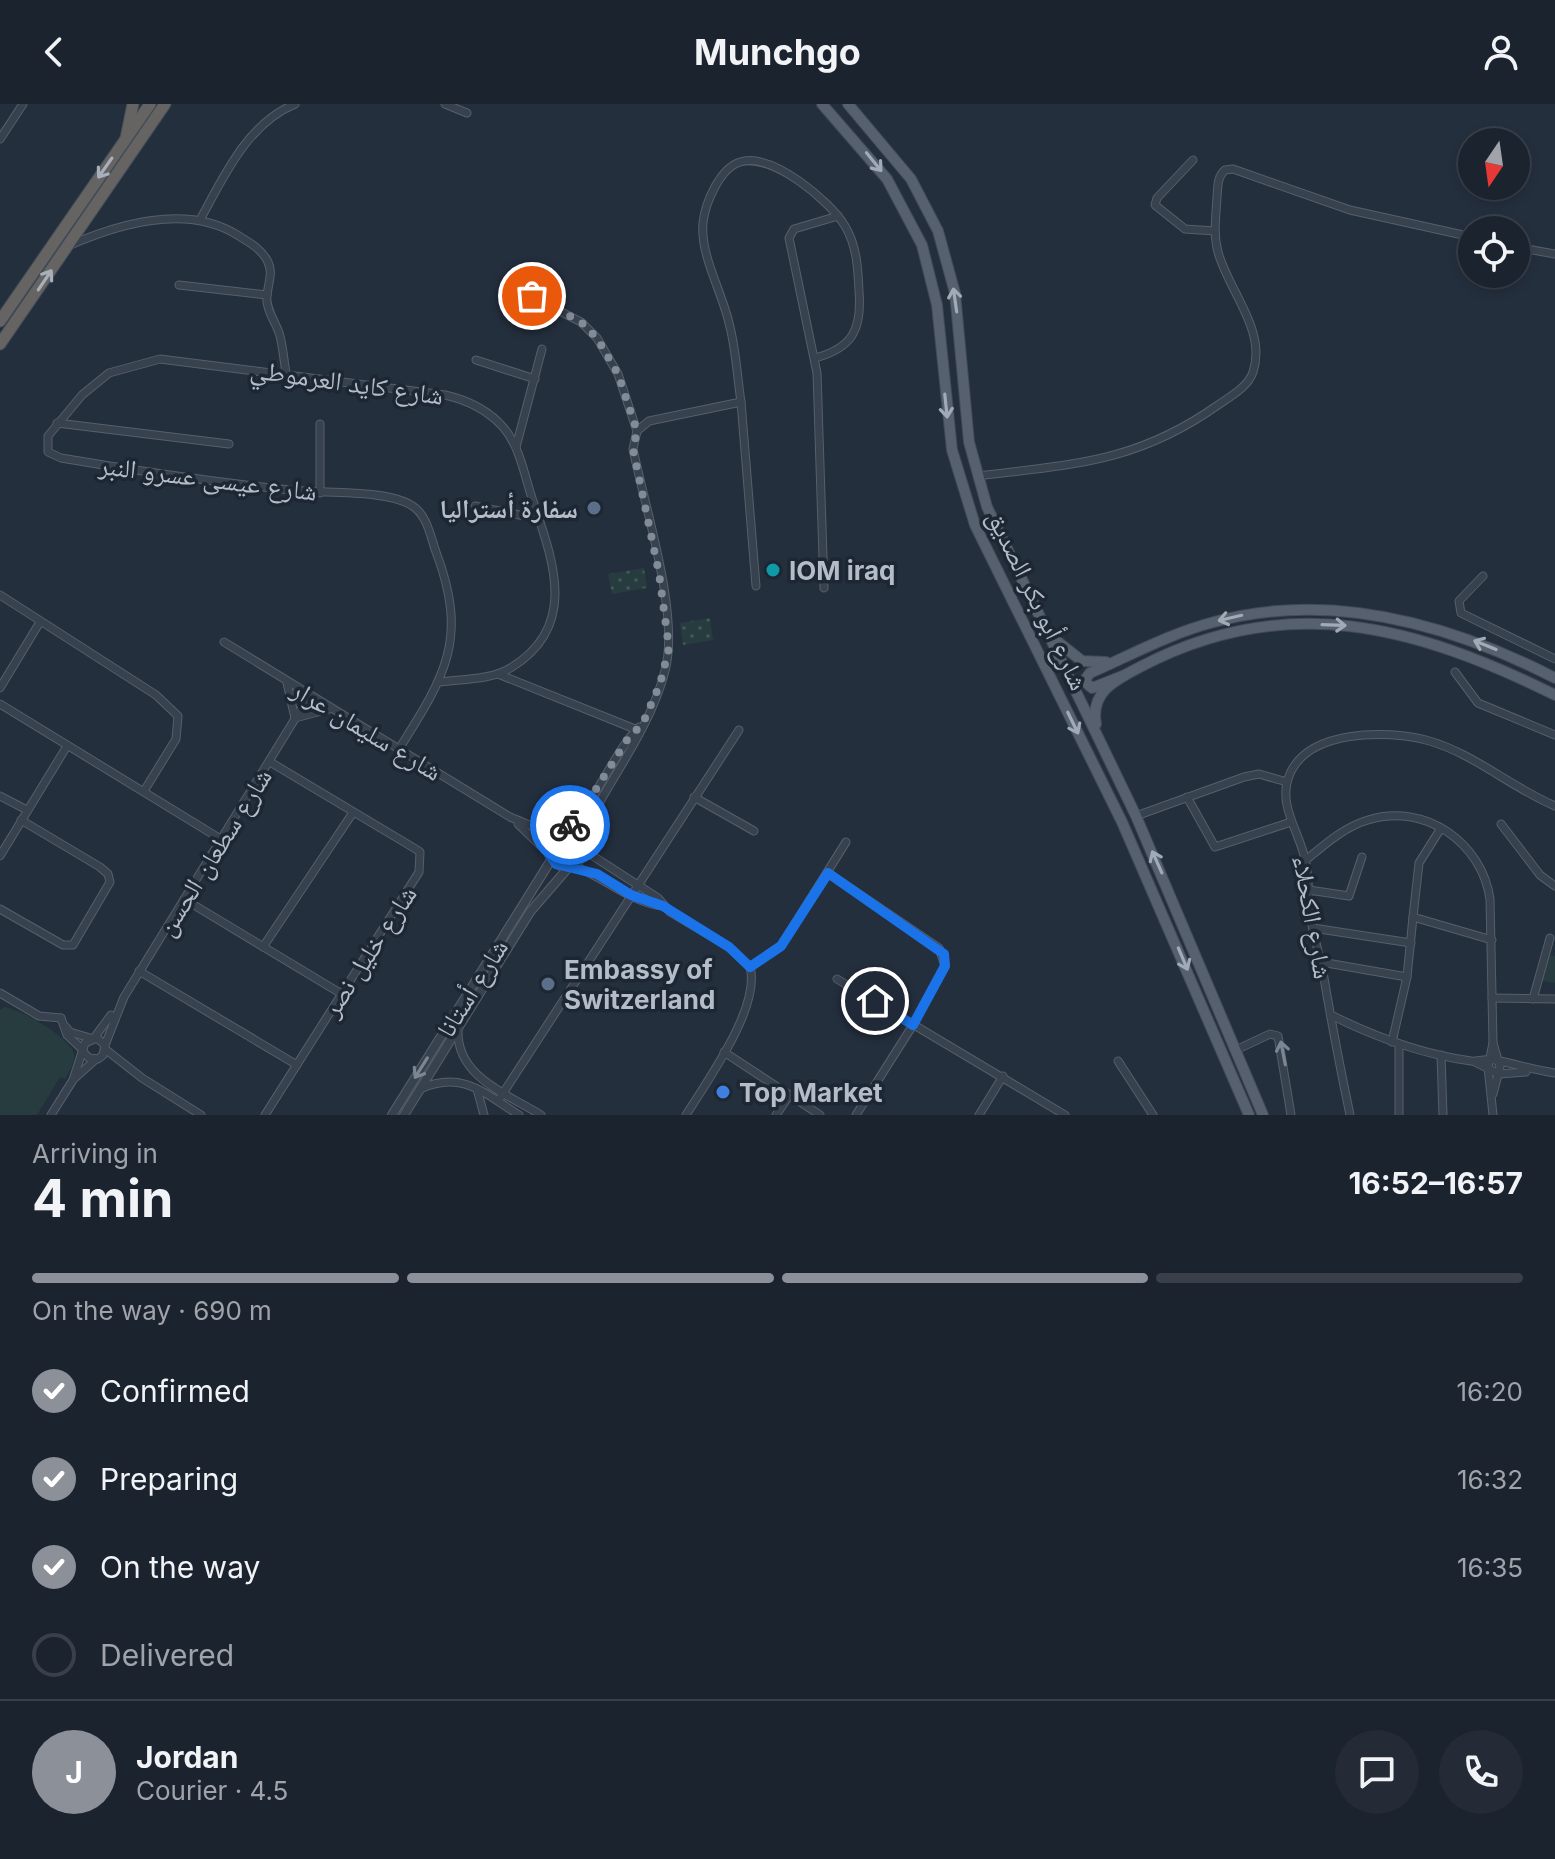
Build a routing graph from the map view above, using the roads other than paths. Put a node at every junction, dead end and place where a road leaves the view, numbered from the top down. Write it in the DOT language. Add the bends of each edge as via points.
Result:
graph roads {
  1 [pos="23,104"];
  2 [pos="133,104"];
  3 [pos="150,104"];
  4 [pos="165,104"];
  5 [pos="295,104"];
  6 [pos="445,104"];
  7 [pos="822,104"];
  8 [pos="848,104"];
  9 [pos="467,113"];
  10 [pos="126,138"];
  11 [pos="0,139"];
  12 [pos="1193,160"];
  13 [pos="838,216"];
  14 [pos="201,218"];
  15 [pos="85,221"];
  16 [pos="1215,231"];
  17 [pos="1458,234"];
  18 [pos="94,236"];
  19 [pos="67,246"];
  20 [pos="1530,250"];
  21 [pos="1555,254"];
  22 [pos="179,285"];
  23 [pos="516,289"];
  24 [pos="267,295"];
  25 [pos="0,321"];
  26 [pos="0,344"];
  27 [pos="542,349"];
  28 [pos="815,358"];
  29 [pos="476,360"];
  30 [pos="286,373"];
  31 [pos="535,379"];
  32 [pos="741,402"];
  33 [pos="57,423"];
  34 [pos="320,424"];
  35 [pos="637,431"];
  36 [pos="229,444"];
  37 [pos="516,449"];
  38 [pos="977,476"];
  39 [pos="320,493"];
  40 [pos="475,506"];
  41 [pos="539,519"];
  42 [pos="1483,576"];
  43 [pos="756,586"];
  44 [pos="824,588"];
  45 [pos="0,595"];
  46 [pos="40,622"];
  47 [pos="1049,632"];
  48 [pos="224,642"];
  49 [pos="1555,659"];
  50 [pos="1116,661"];
  51 [pos="1455,672"];
  52 [pos="498,674"];
  53 [pos="1125,675"];
  54 [pos="1555,678"];
  55 [pos="287,682"];
  56 [pos="440,682"];
  57 [pos="0,688"];
  58 [pos="1555,695"];
  59 [pos="309,696"];
  60 [pos="0,704"];
  61 [pos="331,708"];
  62 [pos="295,718"];
  63 [pos="640,727"];
  64 [pos="739,730"];
  65 [pos="1555,735"];
  66 [pos="1099,738"];
  67 [pos="67,746"];
  68 [pos="399,749"];
  69 [pos="270,762"];
  70 [pos="1287,782"];
  71 [pos="144,791"];
  72 [pos="0,796"];
  73 [pos="694,797"];
  74 [pos="1187,797"];
  75 [pos="1555,806"];
  76 [pos="27,810"];
  77 [pos="352,814"];
  78 [pos="1136,816"];
  79 [pos="510,817"];
  80 [pos="21,820"];
  81 [pos="1291,822"];
  82 [pos="1501,824"];
  83 [pos="1441,828"];
  84 [pos="754,831"];
  85 [pos="557,834"];
  86 [pos="219,838"];
  87 [pos="846,842"];
  88 [pos="585,847"];
  89 [pos="0,856"];
  90 [pos="550,856"];
  91 [pos="1362,857"];
  92 [pos="1306,860"];
  93 [pos="571,867"];
  94 [pos="828,873"];
  95 [pos="638,885"];
  96 [pos="1555,886"];
  97 [pos="1309,890"];
  98 [pos="631,895"];
  99 [pos="184,899"];
  100 [pos="663,906"];
  101 [pos="0,909"];
  102 [pos="1413,917"];
  103 [pos="1313,928"];
  104 [pos="1550,938"];
  105 [pos="1492,940"];
  106 [pos="1411,943"];
  107 [pos="263,947"];
  108 [pos="1321,962"];
  109 [pos="750,967"];
  110 [pos="139,971"];
  111 [pos="1407,977"];
  112 [pos="837,979"];
  113 [pos="340,993"];
  114 [pos="1,997"];
  115 [pos="1492,998"];
  116 [pos="1533,999"];
  117 [pos="1555,999"];
  118 [pos="118,1007"];
  119 [pos="1331,1015"];
  120 [pos="61,1018"];
  121 [pos="913,1025"];
  122 [pos="458,1031"];
  123 [pos="92,1038"];
  124 [pos="1396,1043"];
  125 [pos="1493,1043"];
  126 [pos="105,1047"];
  127 [pos="1238,1049"];
  128 [pos="84,1051"];
  129 [pos="724,1052"];
  130 [pos="1441,1055"];
  131 [pos="97,1059"];
  132 [pos="1489,1059"];
  133 [pos="1118,1061"];
  134 [pos="1499,1061"];
  135 [pos="1475,1062"];
  136 [pos="297,1065"];
  137 [pos="128,1067"];
  138 [pos="1489,1071"];
  139 [pos="1553,1072"];
  140 [pos="1499,1074"];
  141 [pos="1003,1076"];
  142 [pos="73,1080"];
  143 [pos="420,1089"];
  144 [pos="477,1089"];
  145 [pos="504,1092"];
  146 [pos="1493,1094"];
  147 [pos="789,1096"];
  148 [pos="498,1101"];
  149 [pos="51,1115"];
  150 [pos="201,1115"];
  151 [pos="265,1115"];
  152 [pos="392,1115"];
  153 [pos="404,1115"];
  154 [pos="484,1115"];
  155 [pos="519,1115"];
  156 [pos="541,1115"];
  157 [pos="686,1115"];
  158 [pos="776,1115"];
  159 [pos="820,1115"];
  160 [pos="856,1115"];
  161 [pos="979,1115"];
  162 [pos="1065,1115"];
  163 [pos="1153,1115"];
  164 [pos="1249,1115"];
  165 [pos="1263,1115"];
  166 [pos="1291,1115"];
  167 [pos="1350,1115"];
  168 [pos="1399,1115"];
  169 [pos="1443,1115"];
  170 [pos="1493,1115"];
  1 -- 11 [label="street"];
  2 -- 10 [label="highway"];
  3 -- 10 [label="highway"];
  4 -- 15 [label="highway"];
  5 -- 14 [label="street" via="262,123"];
  6 -- 9 [label="street"];
  7 -- 164 [label="main road, شارع أبو بكر الصديق, one-way" via="887,179 922,245 937,305 952,450 975,525 1122,822"];
  38 -- 8 [label="main road, شارع أبو بكر الصديق, one-way" via="964,409 955,293 942,242 911,179"];
  10 -- 25 [label="highway, one-way"];
  12 -- 16 [label="street" via="1155,205 1185,229"];
  13 -- 28 [label="street" via="856,255 860,318 848,344"];
  13 -- 28 [label="street" via="789,234"];
  13 -- 32 [label="street" via="812,189 750,162 727,170 709,200 704,236 729,324"];
  14 -- 18 [label="street" via="134,224"];
  14 -- 24 [label="street" via="222,225 260,251 271,274"];
  15 -- 18 [label="street" via="85,234"];
  15 -- 19 [label="highway"];
  16 -- 17 [label="street" via="1219,179 1233,169 1350,210"];
  16 -- 38 [label="street" via="1219,258 1254,341 1254,368 1245,385 1185,426 1125,455"];
  18 -- 19 [label="street"];
  26 -- 19 [label="highway, one-way"];
  20 -- 21 [label="street"];
  22 -- 24 [label="street"];
  23 -- 35 [label="street" via="581,322 597,338 618,374"];
  24 -- 30 [label="street"];
  27 -- 31 [label="street"];
  28 -- 44 [label="street"];
  29 -- 31 [label="street"];
  30 -- 33 [label="street, شارع كايد العرموطي" via="173,358 133,364 96,384"];
  30 -- 37 [label="street, شارع كايد العرموطي" via="467,401 498,423"];
  31 -- 37 [label="street"];
  32 -- 35 [label="street" via="649,421"];
  32 -- 43 [label="street"];
  33 -- 36 [label="street"];
  33 -- 39 [label="street, شارع عيسى عسرو النبر" via="45,444 55,456"];
  34 -- 39 [label="street"];
  35 -- 63 [label="street" via="633,449 670,641 664,673"];
  37 -- 41 [label="street, شارع كايد العرموطي"];
  38 -- 47 [label="main road, شارع أبو بكر الصديق" via="993,522"];
  39 -- 56 [label="street, شارع عيسى عسرو النبر" via="402,501 424,517 447,581 452,628"];
  40 -- 41 [label="street"];
  41 -- 52 [label="street, شارع كايد العرموطي" via="555,582 552,617 531,652"];
  42 -- 49 [label="street" via="1459,601 1461,613"];
  45 -- 46 [label="street"];
  46 -- 57 [label="street"];
  46 -- 71 [label="street" via="156,695 178,716 176,739"];
  47 -- 50 [label="main road" via="1082,661"];
  47 -- 66 [label="main road, شارع أبو بكر الصديق"];
  48 -- 55 [label="street, شارع سليمان عرار"];
  50 -- 53 [label="main road" via="1087,674 1086,684 1095,688"];
  54 -- 50 [label="main road, one-way" via="1462,636 1411,622 1328,610 1266,612 1214,622"];
  51 -- 65 [label="street" via="1478,703"];
  52 -- 56 [label="street, شارع كايد العرموطي"];
  52 -- 63 [label="street"];
  53 -- 58 [label="main road, one-way" via="1185,646 1220,636 1274,626 1332,625 1444,645"];
  53 -- 66 [label="main road" via="1097,700"];
  55 -- 59 [label="street, شارع سليمان عرار"];
  55 -- 62 [label="street"];
  56 -- 68 [label="street"];
  59 -- 61 [label="street, شارع سليمان عرار"];
  59 -- 62 [label="street, شارع سطعان الحسن"];
  60 -- 67 [label="street"];
  61 -- 62 [label="street"];
  61 -- 68 [label="street, شارع سليمان عرار"];
  62 -- 69 [label="street, شارع سطعان الحسن"];
  63 -- 85 [label="street" via="581,813"];
  63 -- 88 [label="street" via="585,829"];
  64 -- 73 [label="street"];
  66 -- 78 [label="main road, شارع أبو بكر الصديق"];
  67 -- 71 [label="street"];
  67 -- 76 [label="street"];
  68 -- 79 [label="street, شارع سليمان عرار"];
  69 -- 77 [label="street, شارع خليل نصر"];
  69 -- 86 [label="street, شارع سطعان الحسن"];
  70 -- 74 [label="street" via="1254,775"];
  70 -- 75 [label="street" via="1300,760 1323,746 1348,736 1389,733 1467,755"];
  70 -- 81 [label="street, شارع الكحلاء"];
  71 -- 86 [label="street"];
  72 -- 76 [label="street"];
  73 -- 84 [label="street"];
  73 -- 95 [label="street"];
  74 -- 78 [label="street"];
  74 -- 81 [label="street" via="1215,847"];
  76 -- 80 [label="street"];
  77 -- 107 [label="street"];
  77 -- 113 [label="street, شارع خليل نصر" via="420,852 422,861"];
  127 -- 78 [label="main road, شارع أبو بكر الصديق, one-way"];
  79 -- 85 [label="street, شارع سليمان عرار"];
  79 -- 90 [label="street, شارع سليمان عرار"];
  80 -- 89 [label="street"];
  80 -- 101 [label="street" via="100,867 110,882 73,945 63,945"];
  81 -- 92 [label="street, شارع الكحلاء"];
  82 -- 96 [label="street" via="1540,875"];
  83 -- 92 [label="street" via="1421,820 1377,817 1346,830"];
  83 -- 102 [label="street" via="1419,863"];
  83 -- 105 [label="street" via="1469,849 1483,870"];
  85 -- 88 [label="street, شارع سليمان عرار" via="575,833"];
  85 -- 90 [label="street"];
  86 -- 99 [label="street, شارع سطعان الحسن"];
  87 -- 94 [label="street"];
  88 -- 93 [label="street"];
  88 -- 95 [label="street, شارع سليمان عرار"];
  90 -- 93 [label="street, شارع سليمان عرار"];
  90 -- 152 [label="street, شارع أستانا, one-way"];
  91 -- 97 [label="street" via="1349,896"];
  92 -- 97 [label="street, شارع الكحلاء"];
  93 -- 98 [label="street, شارع سليمان عرار" via="597,874"];
  93 -- 122 [label="street, شارع أستانا" via="542,894"];
  94 -- 109 [label="street" via="781,946"];
  94 -- 121 [label="street" via="942,951 945,966"];
  95 -- 98 [label="street"];
  95 -- 100 [label="street, شارع سليمان عرار"];
  97 -- 103 [label="street, شارع الكحلاء"];
  98 -- 100 [label="street, شارع سليمان عرار"];
  98 -- 145 [label="street"];
  99 -- 107 [label="street"];
  99 -- 110 [label="street, شارع سطعان الحسن"];
  100 -- 109 [label="street" via="729,947"];
  102 -- 105 [label="street"];
  102 -- 106 [label="street"];
  103 -- 106 [label="street"];
  103 -- 108 [label="street, شارع الكحلاء"];
  104 -- 116 [label="street"];
  105 -- 115 [label="street"];
  106 -- 111 [label="street"];
  107 -- 113 [label="street"];
  108 -- 111 [label="street"];
  108 -- 119 [label="street, شارع الكحلاء"];
  109 -- 129 [label="street" via="749,998"];
  110 -- 118 [label="street, شارع سطعان الحسن"];
  110 -- 136 [label="street"];
  111 -- 124 [label="street"];
  112 -- 121 [label="street"];
  113 -- 136 [label="street, شارع خليل نصر"];
  114 -- 120 [label="street" via="39,1016"];
  115 -- 116 [label="street"];
  115 -- 125 [label="street"];
  116 -- 117 [label="street"];
  118 -- 123 [label="street, شارع سطعان الحسن"];
  118 -- 126 [label="street, شارع سطعان الحسن"];
  119 -- 124 [label="street"];
  119 -- 167 [label="street, شارع الكحلاء"];
  120 -- 123 [label="street" via="70,1032"];
  120 -- 128 [label="street" via="67,1035"];
  121 -- 141 [label="street"];
  121 -- 160 [label="street"];
  122 -- 143 [label="street, شارع أستانا"];
  122 -- 145 [label="street" via="466,1066"];
  123 -- 126 [label="street"];
  123 -- 128 [label="street, شارع سطعان الحسن"];
  124 -- 130 [label="street"];
  124 -- 168 [label="street"];
  125 -- 132 [label="street"];
  125 -- 134 [label="street"];
  126 -- 131 [label="street, شارع سطعان الحسن"];
  126 -- 137 [label="street"];
  127 -- 165 [label="main road, شارع أبو بكر الصديق"];
  166 -- 127 [label="street, one-way" via="1278,1036 1270,1034"];
  128 -- 131 [label="street"];
  128 -- 142 [label="street"];
  129 -- 147 [label="street"];
  129 -- 157 [label="street"];
  130 -- 135 [label="street"];
  130 -- 169 [label="street"];
  131 -- 137 [label="street"];
  131 -- 142 [label="street"];
  132 -- 134 [label="street"];
  132 -- 135 [label="street"];
  132 -- 138 [label="street"];
  133 -- 163 [label="street"];
  134 -- 139 [label="street"];
  134 -- 140 [label="street"];
  135 -- 138 [label="street"];
  136 -- 151 [label="street, شارع خليل نصر"];
  137 -- 150 [label="street"];
  138 -- 140 [label="street"];
  138 -- 146 [label="street"];
  139 -- 140 [label="street"];
  140 -- 146 [label="street"];
  141 -- 161 [label="street"];
  141 -- 162 [label="street"];
  142 -- 149 [label="street"];
  143 -- 144 [label="street" via="447,1080"];
  143 -- 153 [label="street, شارع أستانا"];
  144 -- 148 [label="street"];
  144 -- 154 [label="street"];
  145 -- 148 [label="street"];
  145 -- 156 [label="street"];
  146 -- 170 [label="street"];
  147 -- 158 [label="street"];
  147 -- 159 [label="street"];
  148 -- 155 [label="street"];
}
